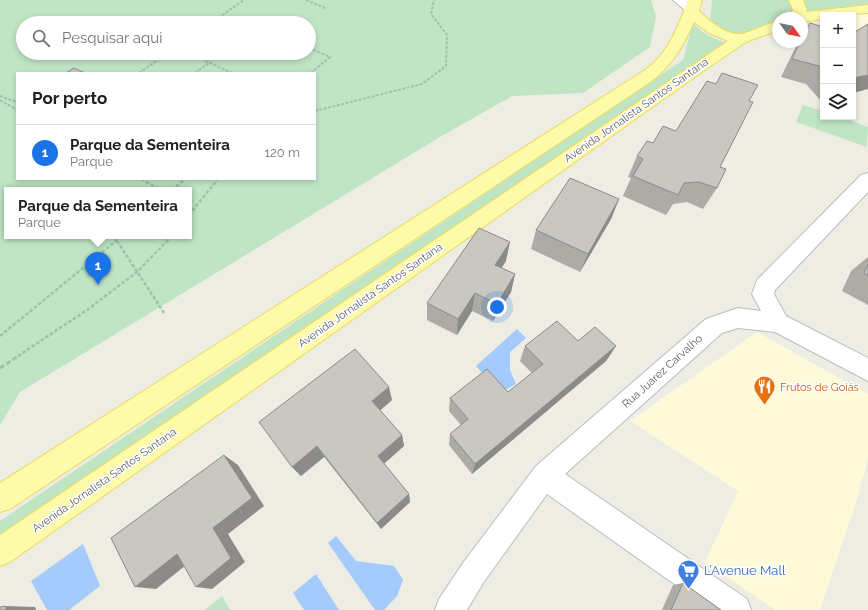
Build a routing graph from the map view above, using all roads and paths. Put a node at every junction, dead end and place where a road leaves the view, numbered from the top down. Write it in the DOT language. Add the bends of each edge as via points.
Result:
graph roads {
  1 [pos="244,0"];
  2 [pos="306,0"];
  3 [pos="434,0"];
  4 [pos="796,0"];
  5 [pos="689,5"];
  6 [pos="325,8"];
  7 [pos="868,10"];
  8 [pos="799,12"];
  9 [pos="221,16"];
  10 [pos="808,17"];
  11 [pos="772,27"];
  12 [pos="741,39"];
  13 [pos="316,51"];
  14 [pos="158,60"];
  15 [pos="203,60"];
  16 [pos="209,63"];
  17 [pos="140,72"];
  18 [pos="196,72"];
  19 [pos="230,72"];
  20 [pos="311,72"];
  21 [pos="0,96"];
  22 [pos="0,100"];
  23 [pos="16,102"];
  24 [pos="16,109"];
  25 [pos="316,112"];
  26 [pos="143,180"];
  27 [pos="184,180"];
  28 [pos="217,180"];
  29 [pos="868,180"];
  30 [pos="156,187"];
  31 [pos="176,187"];
  32 [pos="192,211"];
  33 [pos="169,239"];
  34 [pos="117,241"];
  35 [pos="137,272"];
  36 [pos="164,313"];
  37 [pos="778,323"];
  38 [pos="0,336"];
  39 [pos="0,368"];
  40 [pos="868,370"];
  41 [pos="545,475"];
  42 [pos="0,499"];
  43 [pos="0,552"];
  44 [pos="450,610"];
  45 [pos="736,610"];
  1 -- 9 [label="path"];
  2 -- 6 [label="path"];
  3 -- 25 [label="path" via="431,14 447,35 446,66 422,84"];
  4 -- 8 [label="main road"];
  5 -- 12 [label="main road" via="707,26"];
  5 -- 42 [label="main road, Avenida Jornalista Santos Santana" via="679,39 672,51 663,63 644,79"];
  7 -- 10 [label="main road"];
  11 -- 12 [label="main road, Avenida Jornalista Santos Santana"];
  12 -- 43 [label="main road, Avenida Jornalista Santos Santana"];
  13 -- 20 [label="path" via="330,57"];
  14 -- 17 [label="path"];
  15 -- 16 [label="path"];
  16 -- 18 [label="path"];
  16 -- 19 [label="path"];
  21 -- 23 [label="path"];
  22 -- 24 [label="path"];
  26 -- 30 [label="path"];
  27 -- 31 [label="path"];
  28 -- 32 [label="path"];
  29 -- 37 [label="street" via="765,286 763,294"];
  33 -- 35 [label="path"];
  34 -- 35 [label="path"];
  34 -- 38 [label="path"];
  35 -- 36 [label="path"];
  35 -- 39 [label="path" via="87,310"];
  37 -- 40 [label="street"];
  37 -- 41 [label="street, Rua Juarez Carvalho" via="738,318 714,326"];
  41 -- 44 [label="street, Rua Juarez Carvalho" via="473,572"];
  41 -- 45 [label="street" via="568,494"];
}
